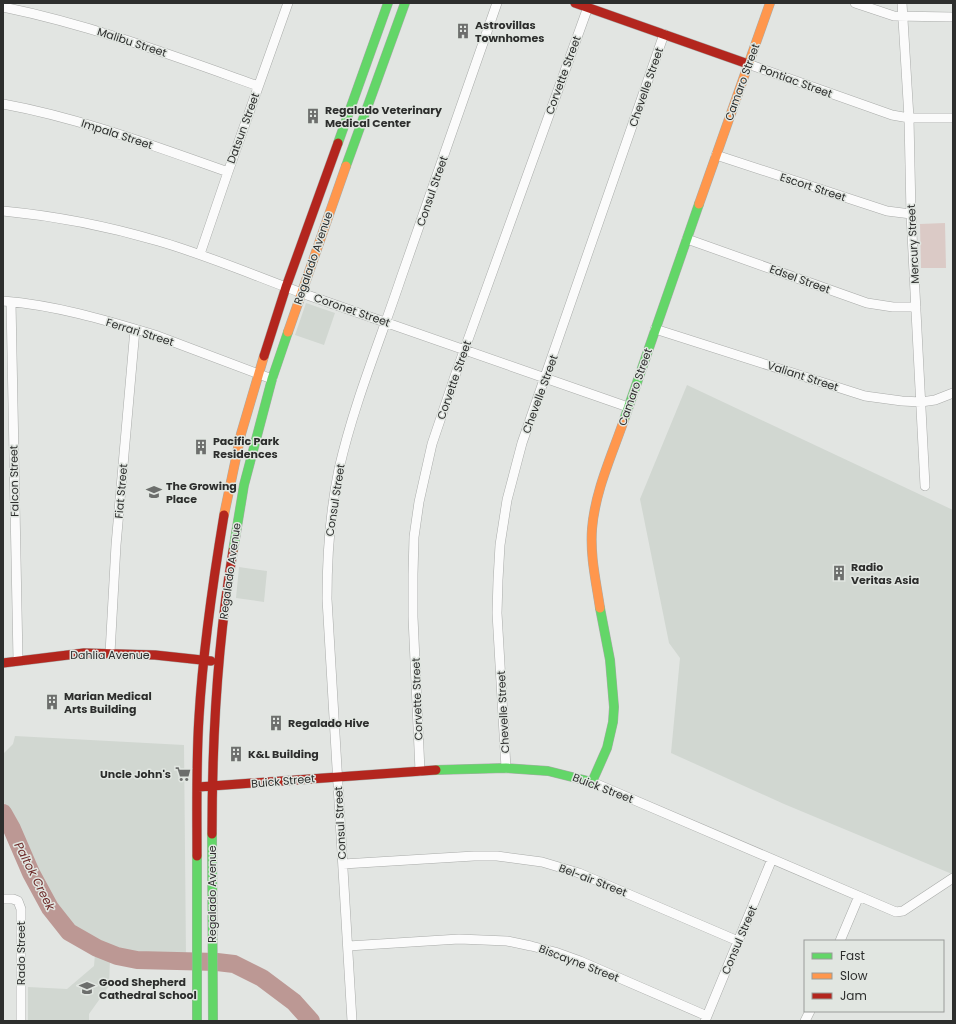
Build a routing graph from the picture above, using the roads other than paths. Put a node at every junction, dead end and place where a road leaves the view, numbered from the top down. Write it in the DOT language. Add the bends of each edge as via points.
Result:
graph roads {
  1 [pos="388,3"];
  2 [pos="405,3"];
  3 [pos="496,3"];
  4 [pos="575,3"];
  5 [pos="770,3"];
  6 [pos="855,3"];
  7 [pos="902,3"];
  8 [pos="286,4"];
  9 [pos="3,7"];
  10 [pos="588,7"];
  11 [pos="903,17"];
  12 [pos="953,17"];
  13 [pos="664,34"];
  14 [pos="748,64"];
  15 [pos="258,86"];
  16 [pos="3,104"];
  17 [pos="909,118"];
  18 [pos="953,118"];
  19 [pos="716,155"];
  20 [pos="228,172"];
  21 [pos="3,211"];
  22 [pos="912,214"];
  23 [pos="687,239"];
  24 [pos="200,254"];
  25 [pos="286,287"];
  26 [pos="301,292"];
  27 [pos="7,302"];
  28 [pos="916,307"];
  29 [pos="386,322"];
  30 [pos="135,329"];
  31 [pos="655,329"];
  32 [pos="464,350"];
  33 [pos="258,374"];
  34 [pos="546,378"];
  35 [pos="272,379"];
  36 [pos="953,393"];
  37 [pos="921,402"];
  38 [pos="628,407"];
  39 [pos="925,486"];
  40 [pos="110,653"];
  41 [pos="18,660"];
  42 [pos="204,660"];
  43 [pos="218,661"];
  44 [pos="3,663"];
  45 [pos="506,768"];
  46 [pos="420,771"];
  47 [pos="338,777"];
  48 [pos="592,782"];
  49 [pos="198,787"];
  50 [pos="212,787"];
  51 [pos="772,859"];
  52 [pos="343,864"];
  53 [pos="953,878"];
  54 [pos="859,896"];
  55 [pos="3,899"];
  56 [pos="840,940"];
  57 [pos="738,941"];
  58 [pos="348,946"];
  59 [pos="810,1012"];
  60 [pos="706,1018"];
  61 [pos="21,1021"];
  62 [pos="197,1021"];
  63 [pos="212,1021"];
  64 [pos="352,1021"];
  65 [pos="805,1021"];
  1 -- 25 [label="main road, Regalado Avenue"];
  2 -- 26 [label="main road, Regalado Avenue"];
  3 -- 29 [label="street, Consul Street"];
  4 -- 10 [label="main road, Pontiac Street"];
  5 -- 14 [label="main road, Camaro Street"];
  6 -- 11 [label="street" via="888,15"];
  7 -- 11 [label="street, Mercury Street"];
  8 -- 15 [label="street, Datsun Street"];
  9 -- 15 [label="street, Malibu Street" via="100,31"];
  10 -- 13 [label="main road, Pontiac Street"];
  10 -- 32 [label="street, Corvette Street"];
  11 -- 12 [label="street"];
  11 -- 17 [label="street, Mercury Street"];
  13 -- 14 [label="main road, Pontiac Street"];
  13 -- 34 [label="street, Chevelle Street"];
  14 -- 17 [label="street, Pontiac Street" via="892,116"];
  14 -- 19 [label="main road, Camaro Street"];
  15 -- 20 [label="street, Datsun Street"];
  16 -- 20 [label="street, Impala Street" via="107,130"];
  17 -- 18 [label="street, Pontiac Street"];
  17 -- 22 [label="street, Mercury Street"];
  19 -- 22 [label="street, Escort Street" via="887,211"];
  19 -- 23 [label="main road, Camaro Street"];
  20 -- 24 [label="street, Datsun Street"];
  21 -- 24 [label="street, Coronet Street" via="74,220"];
  22 -- 28 [label="street, Mercury Street"];
  23 -- 28 [label="street, Edsel Street" via="867,303"];
  23 -- 31 [label="main road, Camaro Street"];
  24 -- 25 [label="street, Coronet Street"];
  25 -- 26 [label="street, Coronet Street"];
  25 -- 33 [label="main road, Regalado Avenue"];
  26 -- 29 [label="street, Coronet Street"];
  26 -- 35 [label="main road, Regalado Avenue"];
  27 -- 30 [label="street, Ferrari Street" via="72,312"];
  27 -- 41 [label="street, Falcon Street"];
  28 -- 37 [label="street, Mercury Street"];
  29 -- 32 [label="street, Coronet Street"];
  29 -- 47 [label="street, Consul Street" via="350,427 338,475 329,532 327,599"];
  30 -- 33 [label="street, Ferrari Street"];
  30 -- 40 [label="street, Fiat Street" via="116,545"];
  31 -- 37 [label="street, Valiant Street" via="866,396 884,400"];
  31 -- 38 [label="main road, Camaro Street"];
  32 -- 34 [label="street, Coronet Street"];
  32 -- 46 [label="street, Corvette Street" via="432,444 414,537 413,617"];
  33 -- 35 [label="street, Ferrari Street"];
  33 -- 42 [label="main road, Regalado Avenue" via="229,488"];
  34 -- 38 [label="street, Coronet Street"];
  34 -- 45 [label="street, Chevelle Street" via="522,443 508,493 500,545 497,613"];
  35 -- 43 [label="main road, Regalado Avenue" via="244,485"];
  36 -- 37 [label="street, Valiant Street"];
  37 -- 39 [label="street, Mercury Street"];
  38 -- 48 [label="main road, Camaro Street" via="599,491 592,528 592,561 610,660 614,707 609,741"];
  40 -- 41 [label="main road, Dahlia Avenue"];
  40 -- 42 [label="main road, Dahlia Avenue"];
  41 -- 44 [label="main road, Dahlia Avenue"];
  42 -- 43 [label="main road, Dahlia Avenue"];
  42 -- 49 [label="main road, Regalado Avenue" via="199,717"];
  43 -- 50 [label="main road, Regalado Avenue"];
  45 -- 46 [label="main road, Buick Street"];
  45 -- 48 [label="main road, Buick Street" via="548,771"];
  46 -- 47 [label="main road, Buick Street"];
  47 -- 50 [label="main road, Buick Street"];
  47 -- 52 [label="street, Consul Street"];
  48 -- 51 [label="street, Buick Street"];
  49 -- 50 [label="main road, Buick Street"];
  49 -- 62 [label="main road, Regalado Avenue"];
  50 -- 63 [label="main road, Regalado Avenue"];
  51 -- 54 [label="street, Buick Street"];
  51 -- 57 [label="street, Consul Street"];
  52 -- 57 [label="street, Bel-air Street" via="474,856 497,856 542,862 579,873"];
  52 -- 58 [label="street, Consul Street"];
  53 -- 54 [label="street, Buick Street" via="900,912"];
  54 -- 56 [label="street"];
  55 -- 61 [label="street, Rado Street" via="18,901 21,909"];
  57 -- 60 [label="street, Consul Street"];
  58 -- 60 [label="street, Biscayne Street" via="459,939 507,941 555,952 580,961"];
  58 -- 64 [label="street, Consul Street"];
  59 -- 65 [label="street"];
}
